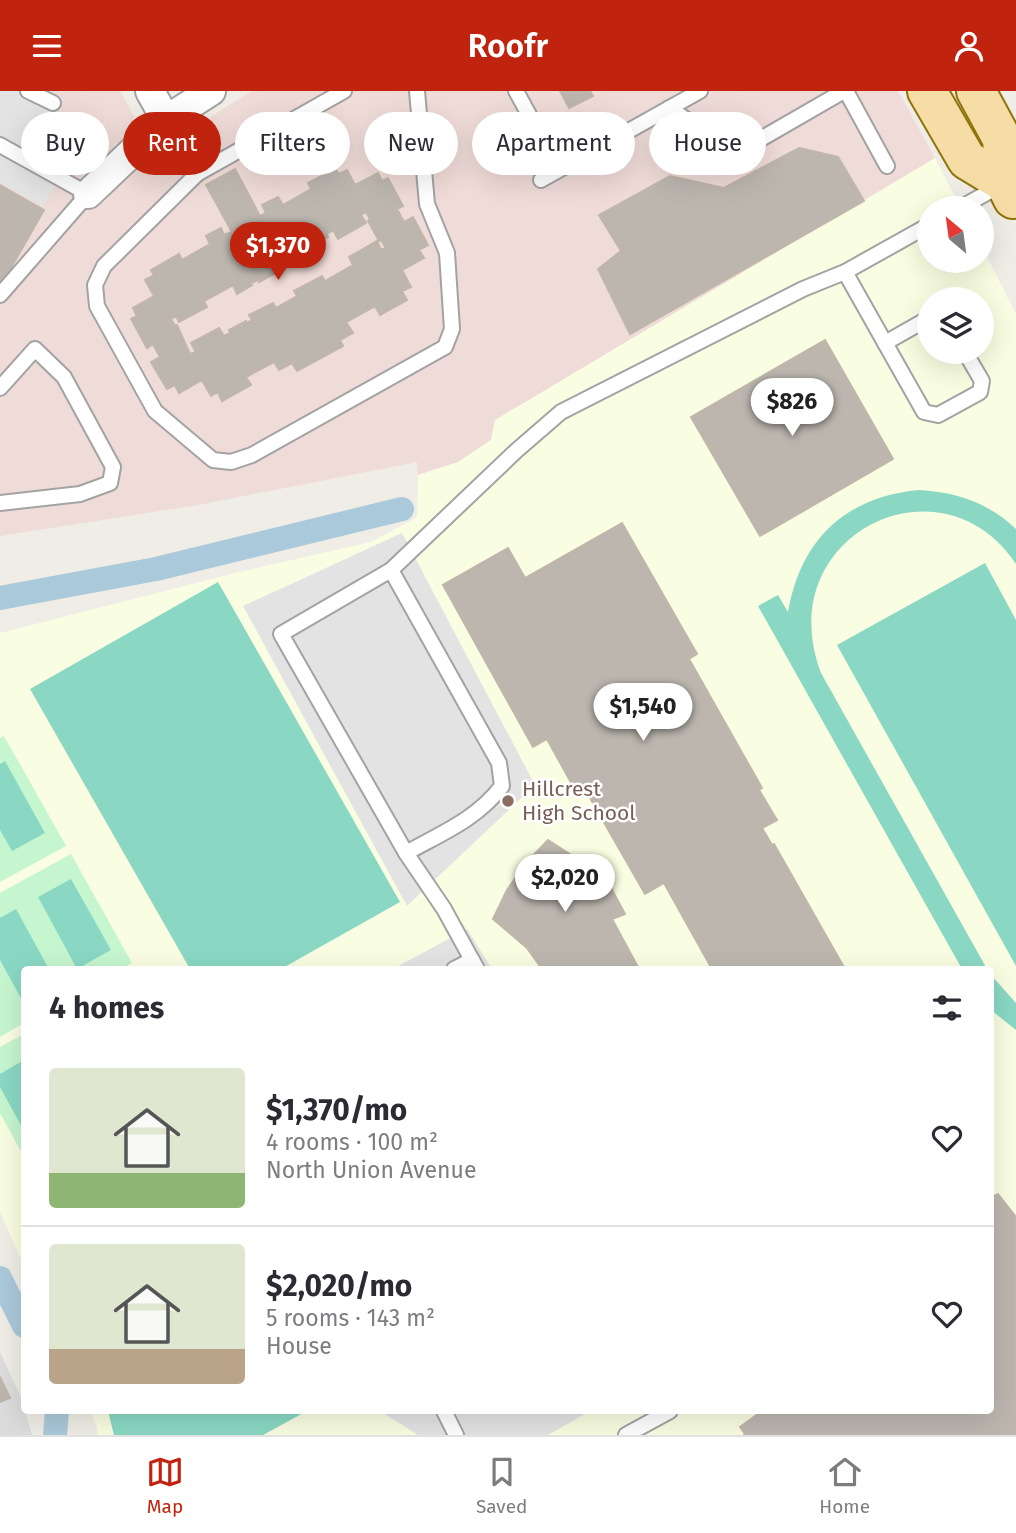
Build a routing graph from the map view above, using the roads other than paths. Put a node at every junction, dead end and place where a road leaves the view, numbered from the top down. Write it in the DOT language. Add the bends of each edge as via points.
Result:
graph roads {
  1 [pos="28,91"];
  2 [pos="150,91"];
  3 [pos="211,91"];
  4 [pos="344,91"];
  5 [pos="417,91"];
  6 [pos="516,91"];
  7 [pos="700,91"];
  8 [pos="845,91"];
  9 [pos="927,91"];
  10 [pos="975,91"];
  11 [pos="53,103"];
  12 [pos="668,109"];
  13 [pos="162,112"];
  14 [pos="178,112"];
  15 [pos="527,112"];
  16 [pos="0,145"];
  17 [pos="221,160"];
  18 [pos="123,161"];
  19 [pos="887,166"];
  20 [pos="196,175"];
  21 [pos="541,180"];
  22 [pos="88,194"];
  23 [pos="1011,194"];
  24 [pos="994,199"];
  25 [pos="917,232"];
  26 [pos="845,272"];
  27 [pos="0,295"];
  28 [pos="917,325"];
  29 [pos="885,343"];
  30 [pos="972,364"];
  31 [pos="0,388"];
  32 [pos="0,503"];
  33 [pos="391,570"];
  34 [pos="406,853"];
  35 [pos="475,965"];
  36 [pos="446,1414"];
  37 [pos="664,1414"];
  38 [pos="456,1435"];
  39 [pos="626,1435"];
  1 -- 11 [label="lane"];
  2 -- 13 [label="street"];
  3 -- 14 [label="street"];
  4 -- 17 [label="lane"];
  5 -- 20 [label="lane" via="427,204 447,253 452,328 445,347 252,455 231,462 213,460 155,411 97,306 94,285 104,266"];
  6 -- 15 [label="lane"];
  7 -- 12 [label="lane"];
  8 -- 12 [label="lane" via="752,144 716,139"];
  8 -- 19 [label="lane"];
  9 -- 23 [label="main road" via="967,160"];
  10 -- 23 [label="main road" via="1002,139"];
  12 -- 21 [label="lane"];
  16 -- 22 [label="lane"];
  18 -- 22 [label="street"];
  22 -- 27 [label="lane"];
  23 -- 24 [label="lane"];
  25 -- 26 [label="lane"];
  26 -- 29 [label="lane"];
  26 -- 33 [label="lane" via="561,412"];
  28 -- 29 [label="lane"];
  29 -- 30 [label="lane" via="924,412 938,415 980,392 982,381"];
  31 -- 32 [label="lane" via="36,349 64,377 113,467 110,483 80,494"];
  33 -- 34 [label="lane" via="499,763 502,786 474,815"];
  33 -- 34 [label="lane" via="281,634"];
  34 -- 35 [label="lane"];
  36 -- 38 [label="lane"];
  37 -- 39 [label="lane"];
}
